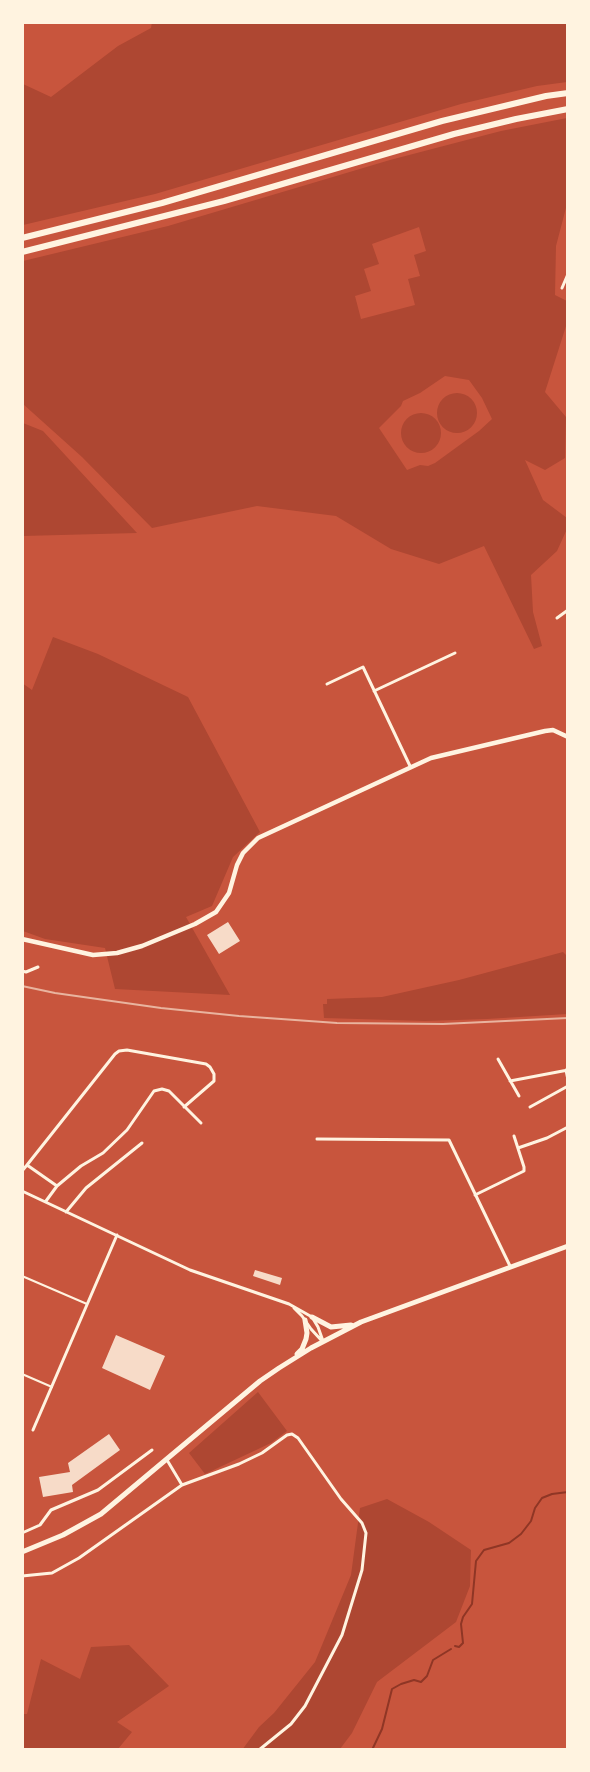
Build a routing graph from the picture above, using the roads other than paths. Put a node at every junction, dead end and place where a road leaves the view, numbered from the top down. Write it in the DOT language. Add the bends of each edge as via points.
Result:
graph roads {
  1 [pos="568,93"];
  2 [pos="568,110"];
  3 [pos="22,238"];
  4 [pos="22,252"];
  5 [pos="568,274"];
  6 [pos="562,288"];
  7 [pos="568,610"];
  8 [pos="557,618"];
  9 [pos="455,653"];
  10 [pos="327,684"];
  11 [pos="374,691"];
  12 [pos="568,737"];
  13 [pos="410,766"];
  14 [pos="22,939"];
  15 [pos="38,967"];
  16 [pos="22,971"];
  17 [pos="498,1059"];
  18 [pos="567,1070"];
  19 [pos="568,1080"];
  20 [pos="510,1081"];
  21 [pos="568,1086"];
  22 [pos="519,1096"];
  23 [pos="184,1107"];
  24 [pos="530,1107"];
  25 [pos="202,1123"];
  26 [pos="568,1127"];
  27 [pos="514,1136"];
  28 [pos="317,1139"];
  29 [pos="142,1144"];
  30 [pos="518,1148"];
  31 [pos="27,1165"];
  32 [pos="22,1171"];
  33 [pos="57,1186"];
  34 [pos="22,1191"];
  35 [pos="476,1194"];
  36 [pos="46,1201"];
  37 [pos="66,1212"];
  38 [pos="117,1235"];
  39 [pos="568,1246"];
  40 [pos="510,1266"];
  41 [pos="22,1276"];
  42 [pos="88,1304"];
  43 [pos="289,1304"];
  44 [pos="312,1317"];
  45 [pos="304,1320"];
  46 [pos="361,1322"];
  47 [pos="323,1341"];
  48 [pos="290,1360"];
  49 [pos="22,1374"];
  50 [pos="52,1387"];
  51 [pos="33,1430"];
  52 [pos="152,1450"];
  53 [pos="167,1460"];
  54 [pos="182,1485"];
  55 [pos="22,1532"];
  56 [pos="22,1552"];
  57 [pos="22,1576"];
  58 [pos="259,1750"];
  1 -- 3 [label="highway" via="442,121 162,203"];
  2 -- 4 [label="highway" via="454,134 224,201"];
  5 -- 6 [label="street"];
  7 -- 8 [label="street"];
  9 -- 11 [label="street"];
  10 -- 11 [label="street" via="363,667"];
  11 -- 13 [label="street"];
  12 -- 13 [label="street" via="552,730 545,731 430,758"];
  13 -- 14 [label="street" via="258,838 246,848 240,859 226,900 216,912 195,924 142,946 106,955"];
  15 -- 16 [label="street"];
  17 -- 20 [label="street"];
  18 -- 19 [label="street"];
  18 -- 20 [label="street"];
  20 -- 22 [label="street"];
  21 -- 24 [label="street"];
  23 -- 25 [label="street"];
  23 -- 31 [label="street" via="213,1082 214,1074 210,1067 120,1051 114,1054"];
  23 -- 33 [label="street" via="169,1091 154,1091 127,1130 103,1153"];
  26 -- 30 [label="street"];
  27 -- 30 [label="street"];
  28 -- 35 [label="street" via="449,1140"];
  29 -- 37 [label="street" via="86,1188"];
  30 -- 35 [label="street" via="523,1172"];
  31 -- 32 [label="street"];
  31 -- 33 [label="street"];
  33 -- 36 [label="street"];
  34 -- 36 [label="street"];
  35 -- 40 [label="street"];
  36 -- 37 [label="street"];
  37 -- 38 [label="street"];
  38 -- 42 [label="street"];
  38 -- 43 [label="street" via="190,1270"];
  39 -- 40 [label="main road"];
  40 -- 46 [label="main road"];
  41 -- 42 [label="lane"];
  42 -- 50 [label="street"];
  43 -- 44 [label="street"];
  43 -- 45 [label="street"];
  44 -- 46 [label="main road" via="334,1328"];
  44 -- 47 [label="street"];
  45 -- 47 [label="street"];
  45 -- 48 [label="main road" via="306,1339 302,1349"];
  46 -- 47 [label="main road"];
  47 -- 48 [label="main road"];
  48 -- 53 [label="main road" via="260,1381"];
  49 -- 50 [label="lane"];
  50 -- 51 [label="street"];
  52 -- 55 [label="street" via="98,1490 51,1510 40,1525"];
  53 -- 54 [label="street"];
  53 -- 56 [label="main road" via="101,1514 64,1535"];
  54 -- 57 [label="street" via="79,1558 52,1573"];
  54 -- 58 [label="street" via="262,1453 292,1434 362,1523 366,1533 362,1570 342,1635 305,1706 291,1724"];
}
